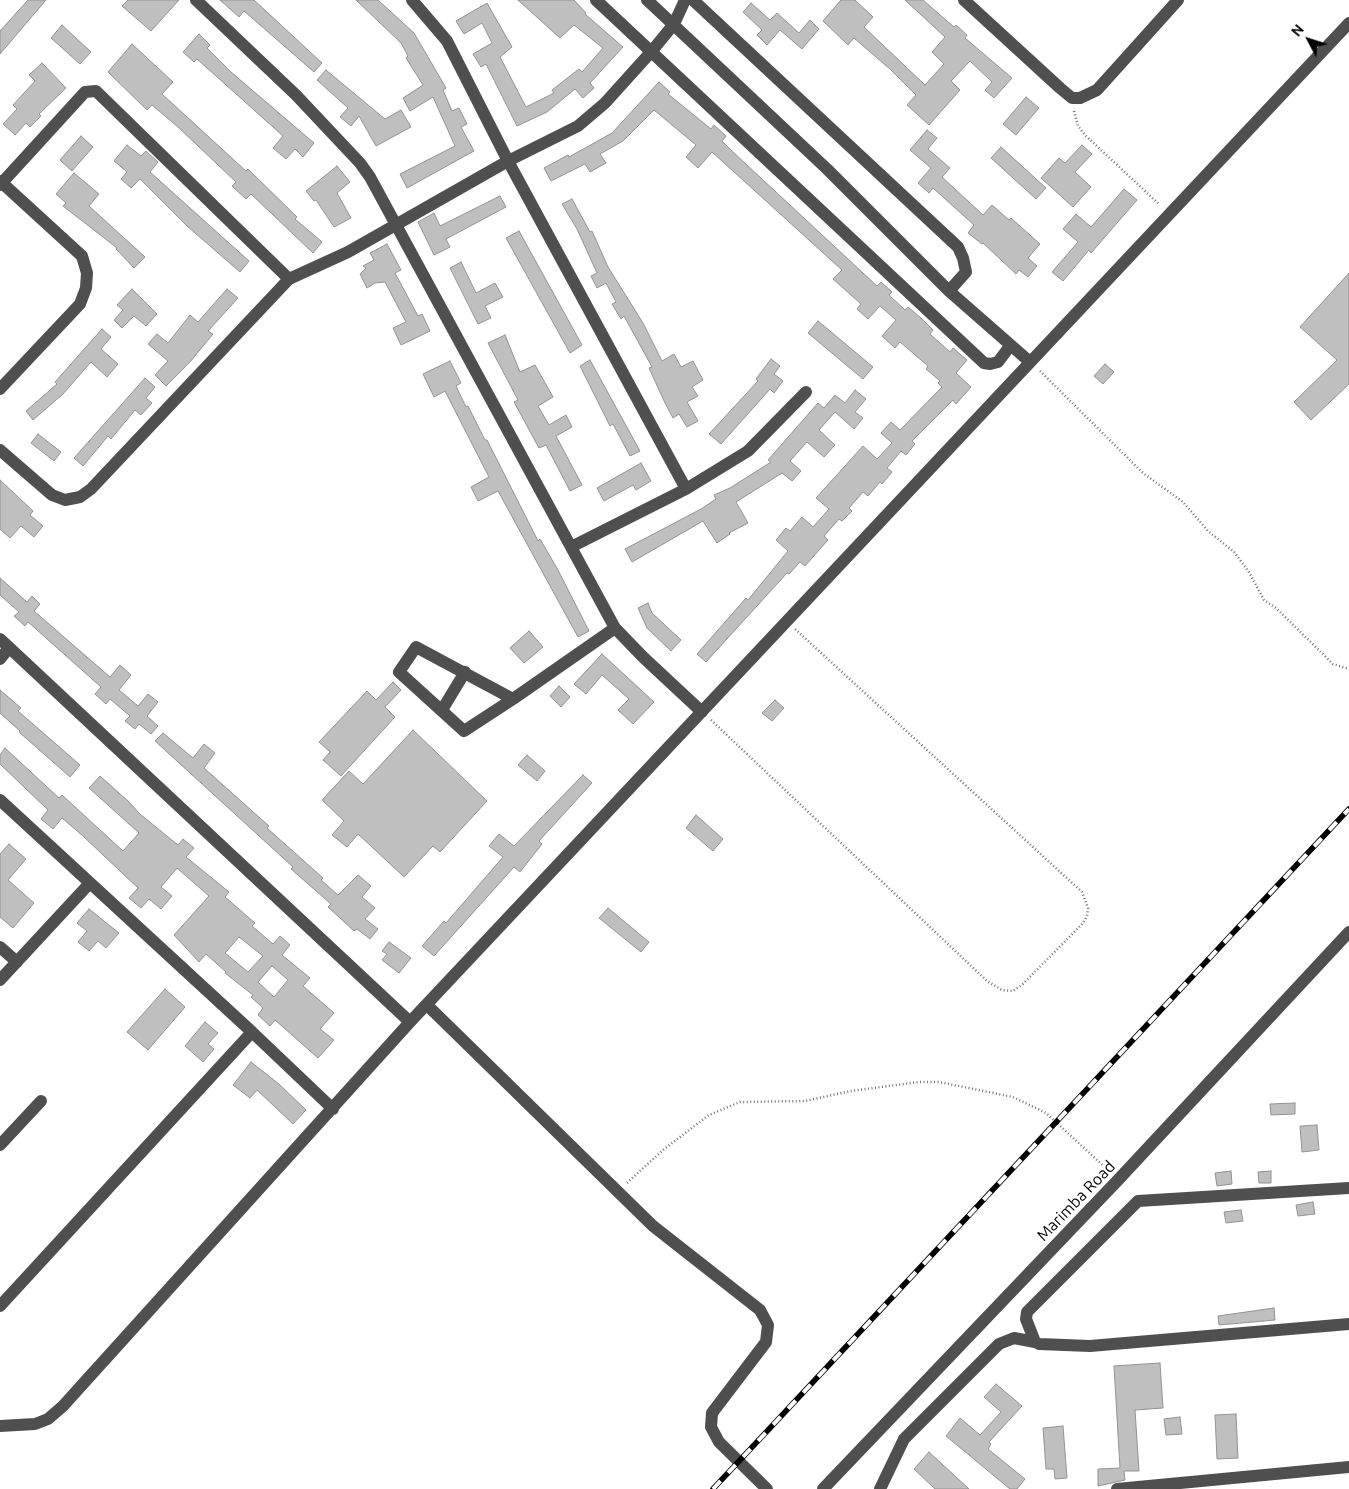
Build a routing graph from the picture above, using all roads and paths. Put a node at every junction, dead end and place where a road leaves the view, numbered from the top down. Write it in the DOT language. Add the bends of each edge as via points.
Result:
graph roads {
  1 [pos="196,0"];
  2 [pos="412,0"];
  3 [pos="596,0"];
  4 [pos="647,0"];
  5 [pos="685,0"];
  6 [pos="693,0"];
  7 [pos="964,0"];
  8 [pos="1178,0"];
  9 [pos="1349,23"];
  10 [pos="674,24"];
  11 [pos="651,52"];
  12 [pos="1072,98"];
  13 [pos="508,161"];
  14 [pos="1,183"];
  15 [pos="1170,215"];
  16 [pos="398,226"];
  17 [pos="289,279"];
  18 [pos="949,291"];
  19 [pos="1010,346"];
  20 [pos="1030,362"];
  21 [pos="0,389"];
  22 [pos="806,392"];
  23 [pos="0,450"];
  24 [pos="686,489"];
  25 [pos="571,547"];
  26 [pos="786,622"];
  27 [pos="615,628"];
  28 [pos="5,644"];
  29 [pos="0,658"];
  30 [pos="1349,669"];
  31 [pos="465,672"];
  32 [pos="513,699"];
  33 [pos="442,710"];
  34 [pos="702,712"];
  35 [pos="0,800"];
  36 [pos="89,884"];
  37 [pos="1349,932"];
  38 [pos="0,948"];
  39 [pos="17,962"];
  40 [pos="0,980"];
  41 [pos="427,1004"];
  42 [pos="410,1022"];
  43 [pos="252,1032"];
  44 [pos="41,1101"];
  45 [pos="333,1109"];
  46 [pos="0,1145"];
  47 [pos="1118,1180"];
  48 [pos="1349,1188"];
  49 [pos="618,1192"];
  50 [pos="0,1306"];
  51 [pos="1349,1324"];
  52 [pos="1034,1342"];
  53 [pos="0,1426"];
  54 [pos="1349,1467"];
  55 [pos="767,1489"];
  56 [pos="823,1489"];
  57 [pos="880,1489"];
  58 [pos="1117,1489"];
  1 -- 16 [label="street" via="296,95 360,163"];
  2 -- 13 [label="street" via="447,41"];
  3 -- 11 [label="street"];
  4 -- 10 [label="street"];
  5 -- 10 [label="street"];
  6 -- 18 [label="street" via="958,247 966,272"];
  7 -- 12 [label="street"];
  8 -- 12 [label="street" via="1097,90"];
  9 -- 15 [label="street"];
  10 -- 11 [label="street"];
  10 -- 18 [label="street"];
  11 -- 13 [label="street" via="605,104 578,126"];
  11 -- 19 [label="street" via="984,363 998,362"];
  12 -- 15 [label="path" via="1078,126 1085,135"];
  13 -- 16 [label="street"];
  13 -- 24 [label="street"];
  14 -- 17 [label="street" via="85,92 96,91"];
  14 -- 21 [label="street" via="82,256 87,273 80,304"];
  15 -- 20 [label="street"];
  16 -- 17 [label="street"];
  16 -- 25 [label="street"];
  17 -- 23 [label="street" via="80,497 64,500 52,495"];
  18 -- 19 [label="street"];
  19 -- 20 [label="street"];
  20 -- 26 [label="street"];
  20 -- 30 [label="path" via="1143,473 1183,502 1208,531 1234,552 1250,572 1264,600 1333,664"];
  22 -- 24 [label="street" via="748,451"];
  24 -- 25 [label="street"];
  25 -- 27 [label="street"];
  26 -- 34 [label="street"];
  26 -- 34 [label="path" via="1082,892 1088,908 1083,923 1013,991 1002,990 987,982"];
  27 -- 32 [label="street"];
  27 -- 34 [label="street"];
  28 -- 29 [label="street"];
  28 -- 42 [label="street"];
  31 -- 32 [label="street"];
  31 -- 33 [label="street"];
  31 -- 33 [label="street" via="416,648 399,672"];
  32 -- 33 [label="street" via="464,731"];
  34 -- 41 [label="street"];
  35 -- 36 [label="street"];
  36 -- 39 [label="street"];
  36 -- 43 [label="street"];
  37 -- 47 [label="street, Marimba Road"];
  38 -- 39 [label="street"];
  39 -- 40 [label="street"];
  41 -- 42 [label="street"];
  41 -- 49 [label="street"];
  42 -- 45 [label="street"];
  43 -- 45 [label="street"];
  43 -- 50 [label="street"];
  44 -- 46 [label="street"];
  45 -- 53 [label="street" via="63,1406 48,1419 35,1424"];
  47 -- 49 [label="path" via="1046,1113 1014,1097 939,1082 919,1082 805,1101 740,1102 709,1115 662,1150"];
  47 -- 56 [label="street, Marimba Road"];
  48 -- 52 [label="street" via="1138,1202 1027,1312 1026,1319"];
  49 -- 55 [label="street" via="653,1226 760,1310 768,1325 766,1342 712,1413 711,1427 718,1442"];
  51 -- 52 [label="street" via="1090,1346"];
  52 -- 57 [label="street" via="1014,1338 999,1344 904,1439"];
  54 -- 58 [label="street"];
}
